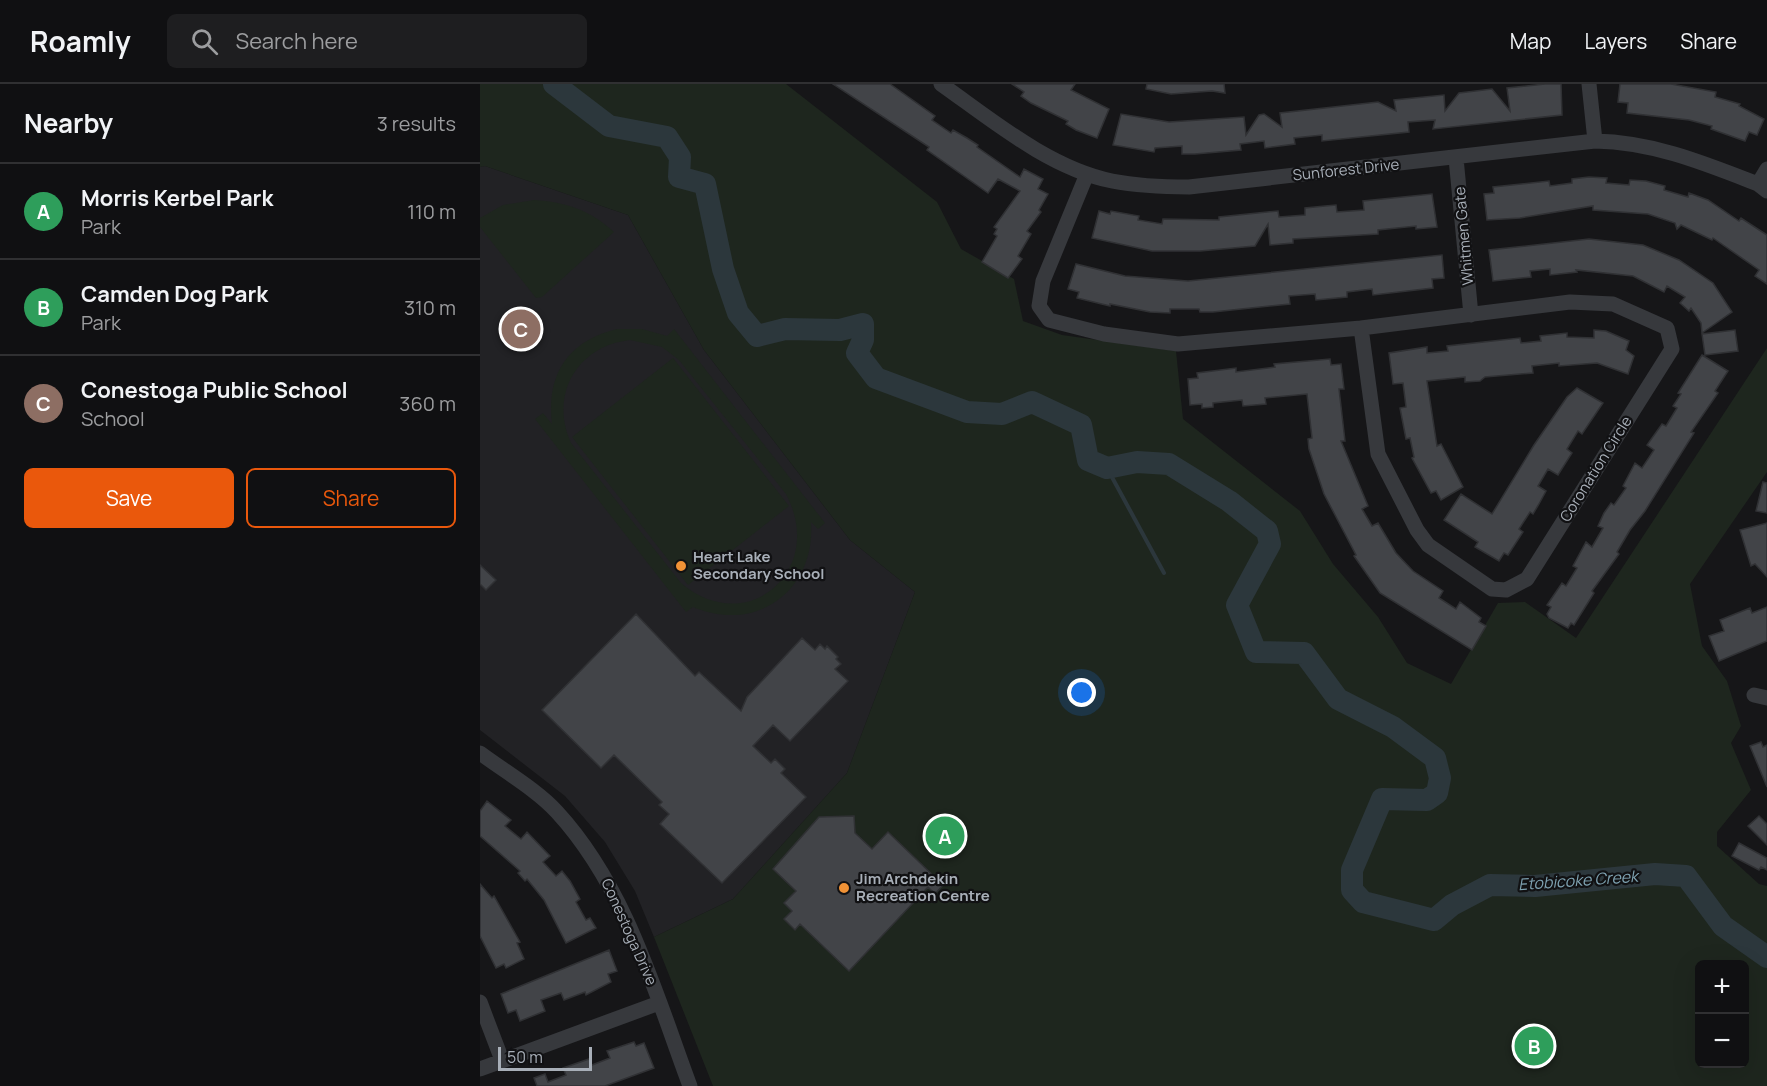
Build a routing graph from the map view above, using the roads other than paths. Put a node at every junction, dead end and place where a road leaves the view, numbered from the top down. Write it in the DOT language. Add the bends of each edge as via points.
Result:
graph roads {
  1 [pos="941,84"];
  2 [pos="1589,84"];
  3 [pos="1595,141"];
  4 [pos="1456,158"];
  5 [pos="1767,169"];
  6 [pos="1087,174"];
  7 [pos="1762,188"];
  8 [pos="1471,315"];
  9 [pos="1361,328"];
  10 [pos="480,753"];
  11 [pos="480,1002"];
  12 [pos="660,1003"];
  13 [pos="502,1060"];
  14 [pos="480,1069"];
  15 [pos="690,1086"];
  1 -- 6 [label="street, Sunforest Drive" via="1042,152"];
  2 -- 3 [label="street"];
  3 -- 4 [label="street, Sunforest Drive"];
  3 -- 7 [label="street, Sunforest Drive" via="1676,152"];
  4 -- 6 [label="street, Sunforest Drive" via="1189,187 1144,186"];
  4 -- 8 [label="street, Whitmen Gate"];
  5 -- 7 [label="street"];
  6 -- 9 [label="street, Coronation Circle" via="1043,281 1039,306 1049,320 1104,334 1178,344"];
  8 -- 9 [label="street, Coronation Circle"];
  8 -- 9 [label="street, Coronation Circle" via="1570,302 1613,304 1667,328 1672,349 1527,579 1506,590 1492,589 1428,545 1389,480 1378,454"];
  10 -- 12 [label="street, Conestoga Drive" via="555,810 589,852 611,886"];
  11 -- 13 [label="street"];
  12 -- 13 [label="street"];
  12 -- 15 [label="street, Conestoga Drive"];
  13 -- 14 [label="street"];
}
